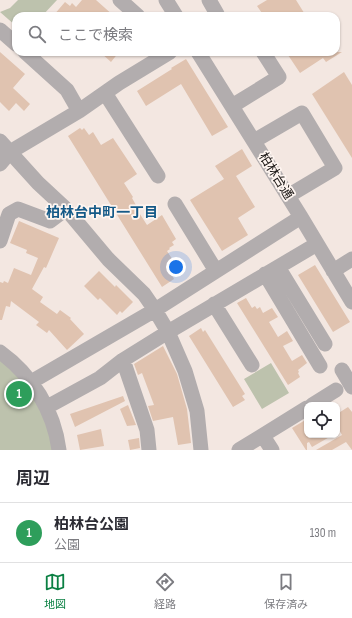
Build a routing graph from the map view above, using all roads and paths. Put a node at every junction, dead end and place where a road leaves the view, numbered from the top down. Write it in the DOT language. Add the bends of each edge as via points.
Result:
graph roads {
  1 [pos="120,0"];
  2 [pos="166,0"];
  3 [pos="209,0"];
  4 [pos="134,12"];
  5 [pos="174,12"];
  6 [pos="216,12"];
  7 [pos="0,30"];
  8 [pos="12,40"];
  9 [pos="30,56"];
  10 [pos="201,56"];
  11 [pos="266,56"];
  12 [pos="152,57"];
  13 [pos="105,92"];
  14 [pos="232,106"];
  15 [pos="79,111"];
  16 [pos="0,141"];
  17 [pos="254,141"];
  18 [pos="10,152"];
  19 [pos="0,164"];
  20 [pos="158,176"];
  21 [pos="288,196"];
  22 [pos="175,204"];
  23 [pos="66,209"];
  24 [pos="301,216"];
  25 [pos="0,241"];
  26 [pos="317,244"];
  27 [pos="352,259"];
  28 [pos="271,270"];
  29 [pos="216,271"];
  30 [pos="333,271"];
  31 [pos="352,302"];
  32 [pos="214,304"];
  33 [pos="154,310"];
  34 [pos="168,332"];
  35 [pos="325,344"];
  36 [pos="0,352"];
  37 [pos="123,360"];
  38 [pos="252,365"];
  39 [pos="320,366"];
  40 [pos="342,370"];
  41 [pos="31,382"];
  42 [pos="352,387"];
  43 [pos="336,390"];
  44 [pos="317,402"];
  45 [pos="47,407"];
  46 [pos="304,410"];
  47 [pos="263,436"];
  48 [pos="59,450"];
  49 [pos="149,450"];
  50 [pos="201,450"];
  51 [pos="239,450"];
  52 [pos="272,450"];
  1 -- 4 [label="street"];
  2 -- 5 [label="street"];
  3 -- 6 [label="street"];
  7 -- 8 [label="street"];
  9 -- 15 [label="street" via="68,90"];
  10 -- 14 [label="street, 柏林台通"];
  11 -- 14 [label="street" via="279,77"];
  12 -- 13 [label="street"];
  13 -- 15 [label="street"];
  13 -- 20 [label="street"];
  14 -- 17 [label="street, 柏林台通"];
  15 -- 18 [label="street"];
  16 -- 18 [label="street"];
  17 -- 21 [label="street, 柏林台通"];
  17 -- 21 [label="street" via="302,112 335,168"];
  18 -- 19 [label="street"];
  18 -- 23 [label="street"];
  21 -- 24 [label="street, 柏林台通"];
  22 -- 29 [label="street"];
  23 -- 25 [label="street" via="50,221 18,209 9,214"];
  23 -- 33 [label="street" via="108,259 144,294"];
  24 -- 26 [label="street, 柏林台通"];
  24 -- 29 [label="street"];
  26 -- 28 [label="street"];
  26 -- 30 [label="street, 柏林台通"];
  27 -- 30 [label="street"];
  28 -- 32 [label="street"];
  28 -- 35 [label="street"];
  28 -- 39 [label="street"];
  29 -- 33 [label="street"];
  30 -- 31 [label="street, 柏林台通"];
  32 -- 34 [label="street"];
  32 -- 38 [label="street"];
  33 -- 34 [label="street"];
  33 -- 41 [label="street"];
  34 -- 37 [label="street"];
  34 -- 50 [label="street" via="185,371 197,411"];
  36 -- 41 [label="street"];
  37 -- 45 [label="street" via="100,378"];
  37 -- 49 [label="street" via="147,430"];
  40 -- 42 [label="street"];
  41 -- 45 [label="street"];
  43 -- 44 [label="street"];
  45 -- 48 [label="street" via="57,433"];
  46 -- 47 [label="street"];
  47 -- 51 [label="street"];
  47 -- 52 [label="street"];
}
